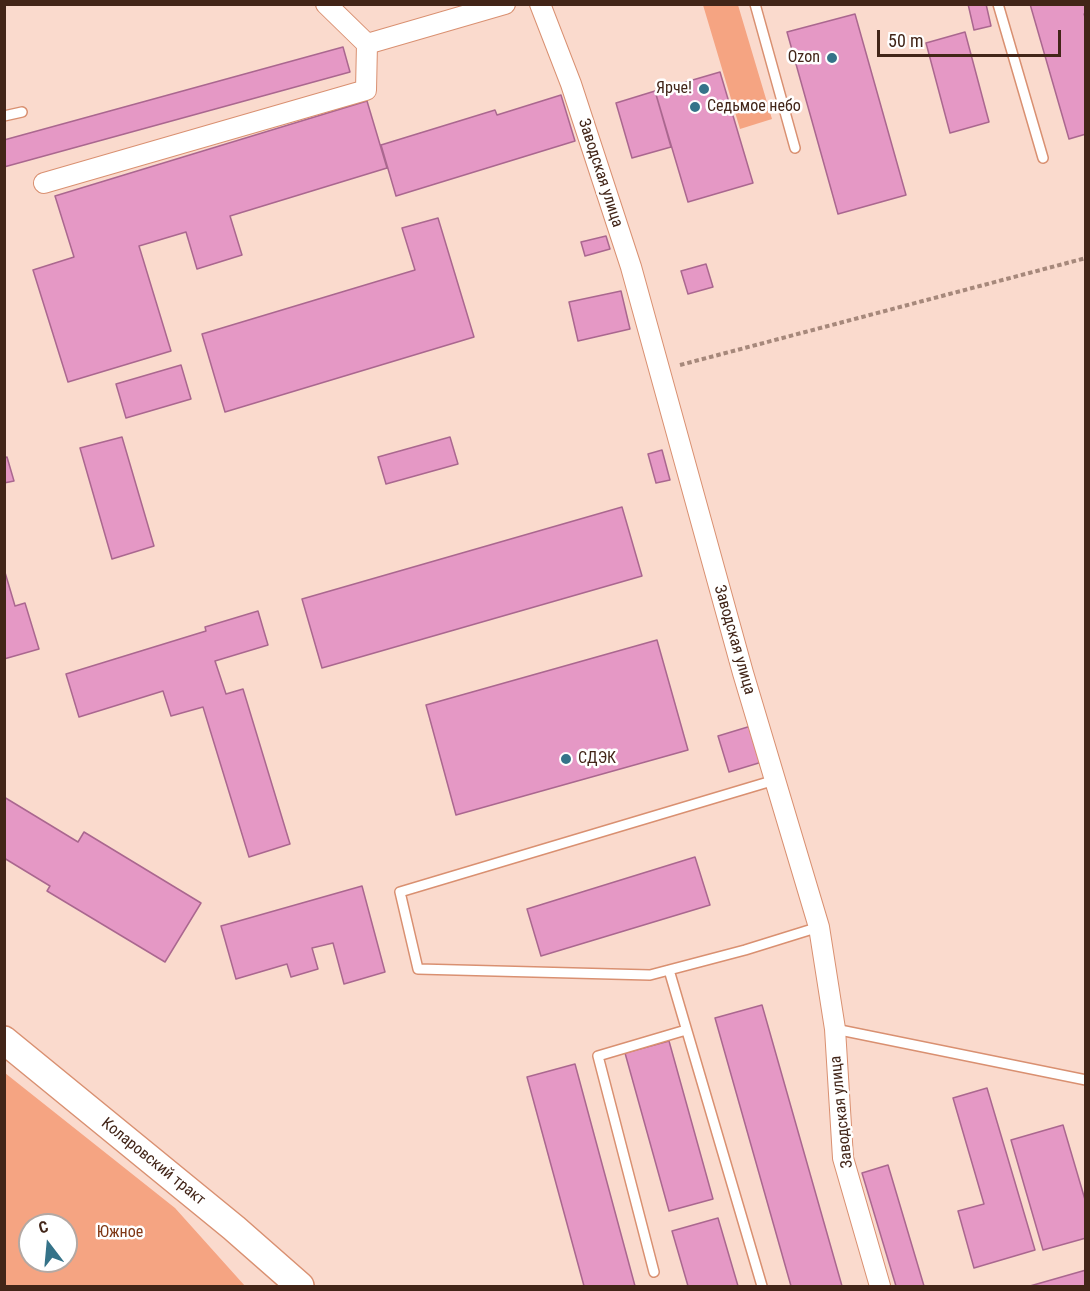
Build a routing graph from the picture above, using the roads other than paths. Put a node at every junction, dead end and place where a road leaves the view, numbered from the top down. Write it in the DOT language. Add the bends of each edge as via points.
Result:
graph roads {
  1 [pos="326,4"];
  2 [pos="505,4"];
  3 [pos="540,4"];
  4 [pos="755,4"];
  5 [pos="999,4"];
  6 [pos="367,44"];
  7 [pos="22,112"];
  8 [pos="4,116"];
  9 [pos="795,148"];
  10 [pos="1043,158"];
  11 [pos="44,183"];
  12 [pos="775,780"];
  13 [pos="819,927"];
  14 [pos="669,970"];
  15 [pos="835,1029"];
  16 [pos="686,1030"];
  17 [pos="4,1040"];
  18 [pos="1086,1080"];
  19 [pos="654,1272"];
  20 [pos="300,1287"];
  21 [pos="762,1287"];
  22 [pos="880,1287"];
  1 -- 6 [label="street"];
  2 -- 6 [label="street"];
  3 -- 12 [label="street, Заводская улица" via="571,84 631,267"];
  4 -- 9 [label="lane"];
  5 -- 10 [label="lane"];
  6 -- 11 [label="street" via="366,90"];
  7 -- 8 [label="lane"];
  12 -- 13 [label="street, Заводская улица"];
  12 -- 14 [label="lane" via="400,892 418,969 650,975"];
  13 -- 14 [label="lane"];
  13 -- 15 [label="street, Заводская улица"];
  14 -- 16 [label="lane"];
  15 -- 18 [label="lane"];
  15 -- 22 [label="street, Заводская улица" via="843,1158"];
  16 -- 19 [label="lane" via="598,1056"];
  16 -- 21 [label="lane"];
  17 -- 20 [label="main road, Коларовский тракт" via="234,1228"];
}
